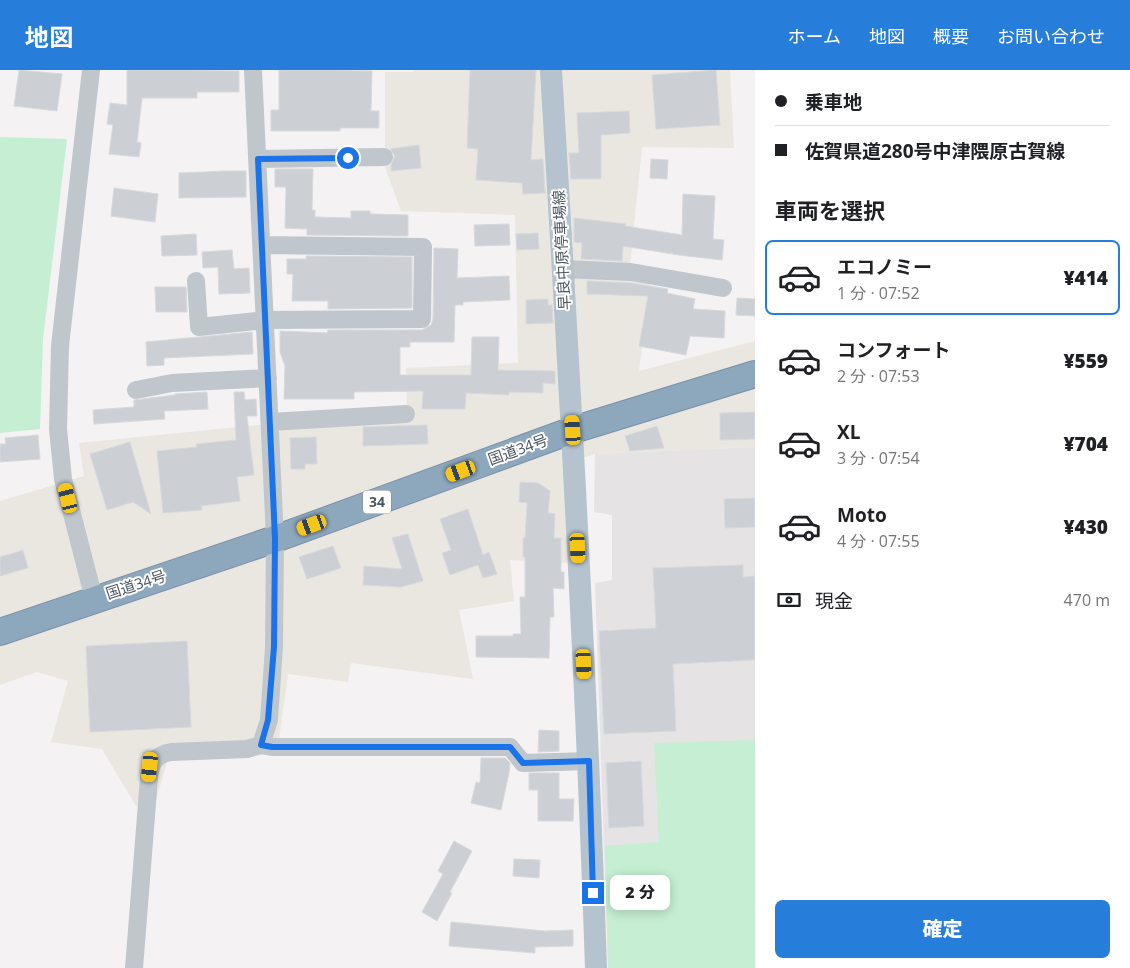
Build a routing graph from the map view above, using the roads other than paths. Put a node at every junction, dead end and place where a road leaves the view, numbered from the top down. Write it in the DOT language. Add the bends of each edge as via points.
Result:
graph roads {
  1 [pos="91,70"];
  2 [pos="253,70"];
  3 [pos="551,70"];
  4 [pos="384,157"];
  5 [pos="258,159"];
  6 [pos="262,245"];
  7 [pos="563,269"];
  8 [pos="196,281"];
  9 [pos="723,288"];
  10 [pos="265,320"];
  11 [pos="755,374"];
  12 [pos="268,378"];
  13 [pos="136,390"];
  14 [pos="406,414"];
  15 [pos="270,422"];
  16 [pos="573,430"];
  17 [pos="275,539"];
  18 [pos="94,599"];
  19 [pos="0,632"];
  20 [pos="261,745"];
  21 [pos="589,761"];
  22 [pos="134,968"];
  23 [pos="596,968"];
  1 -- 18 [label="street" via="60,346 58,429 63,479"];
  2 -- 5 [label="street"];
  3 -- 7 [label="main road, 早良中原停車場線"];
  4 -- 5 [label="street"];
  5 -- 6 [label="street"];
  6 -- 10 [label="street"];
  6 -- 10 [label="street" via="423,247 422,319"];
  7 -- 9 [label="street" via="631,272"];
  7 -- 16 [label="main road, 早良中原停車場線"];
  8 -- 10 [label="street" via="199,327"];
  10 -- 12 [label="street"];
  11 -- 16 [label="highway, 国道34号 / 34"];
  12 -- 13 [label="street" via="172,383"];
  12 -- 15 [label="street"];
  14 -- 15 [label="street"];
  15 -- 17 [label="street"];
  16 -- 17 [label="highway, 国道34号 / 34"];
  16 -- 21 [label="main road, 早良中原停車場線"];
  17 -- 18 [label="highway, 国道34号 / 34"];
  17 -- 20 [label="street" via="274,647 268,720"];
  18 -- 19 [label="highway, 国道34号 / 34"];
  20 -- 21 [label="street" via="510,747 523,763"];
  20 -- 22 [label="street" via="247,749 171,752 154,758 150,772"];
  21 -- 23 [label="main road, 早良中原停車場線"];
}
